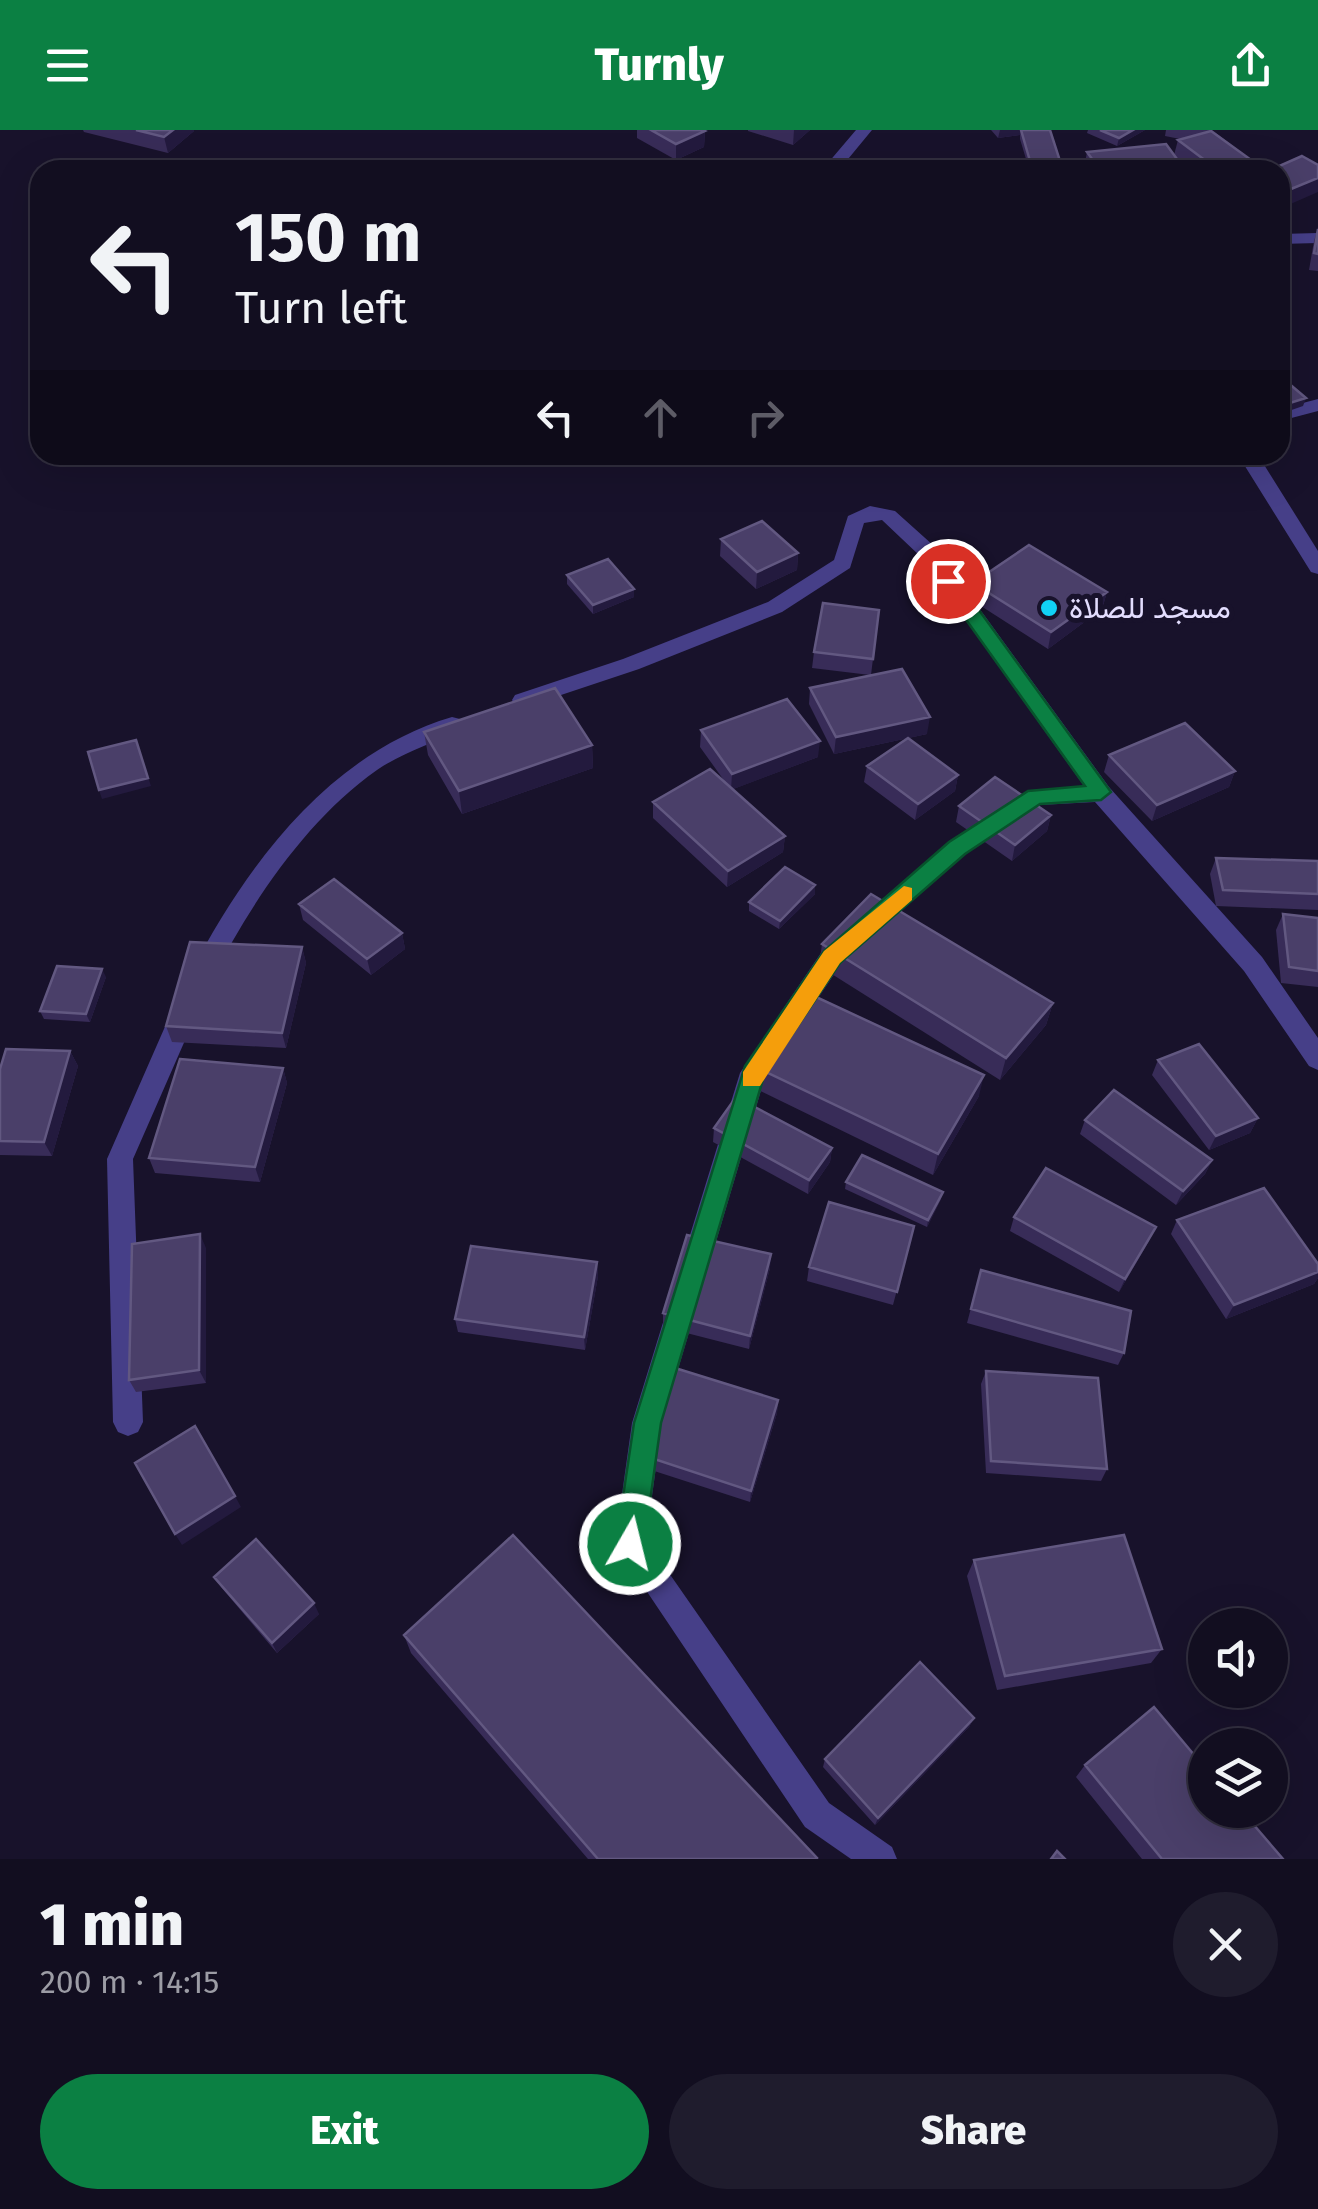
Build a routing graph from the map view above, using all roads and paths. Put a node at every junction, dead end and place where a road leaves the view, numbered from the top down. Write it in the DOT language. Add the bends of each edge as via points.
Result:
graph roads {
  1 [pos="864,130"];
  2 [pos="838,160"];
  3 [pos="1318,238"];
  4 [pos="1290,239"];
  5 [pos="1318,405"];
  6 [pos="1290,412"];
  7 [pos="1254,465"];
  8 [pos="1318,567"];
  9 [pos="1101,792"];
  10 [pos="1318,1059"];
  11 [pos="128,1422"];
  12 [pos="880,1859"];
  1 -- 2 [label="street"];
  3 -- 4 [label="street"];
  5 -- 6 [label="street"];
  7 -- 8 [label="street"];
  9 -- 10 [label="street" via="1253,964"];
  9 -- 11 [label="street" via="927,551 888,515 870,512 855,520 843,562 775,607 485,713 367,765 309,821 217,942 120,1159"];
  9 -- 12 [label="street" via="1036,796 957,848 832,957 754,1073 648,1423 630,1544 817,1815"];
}
